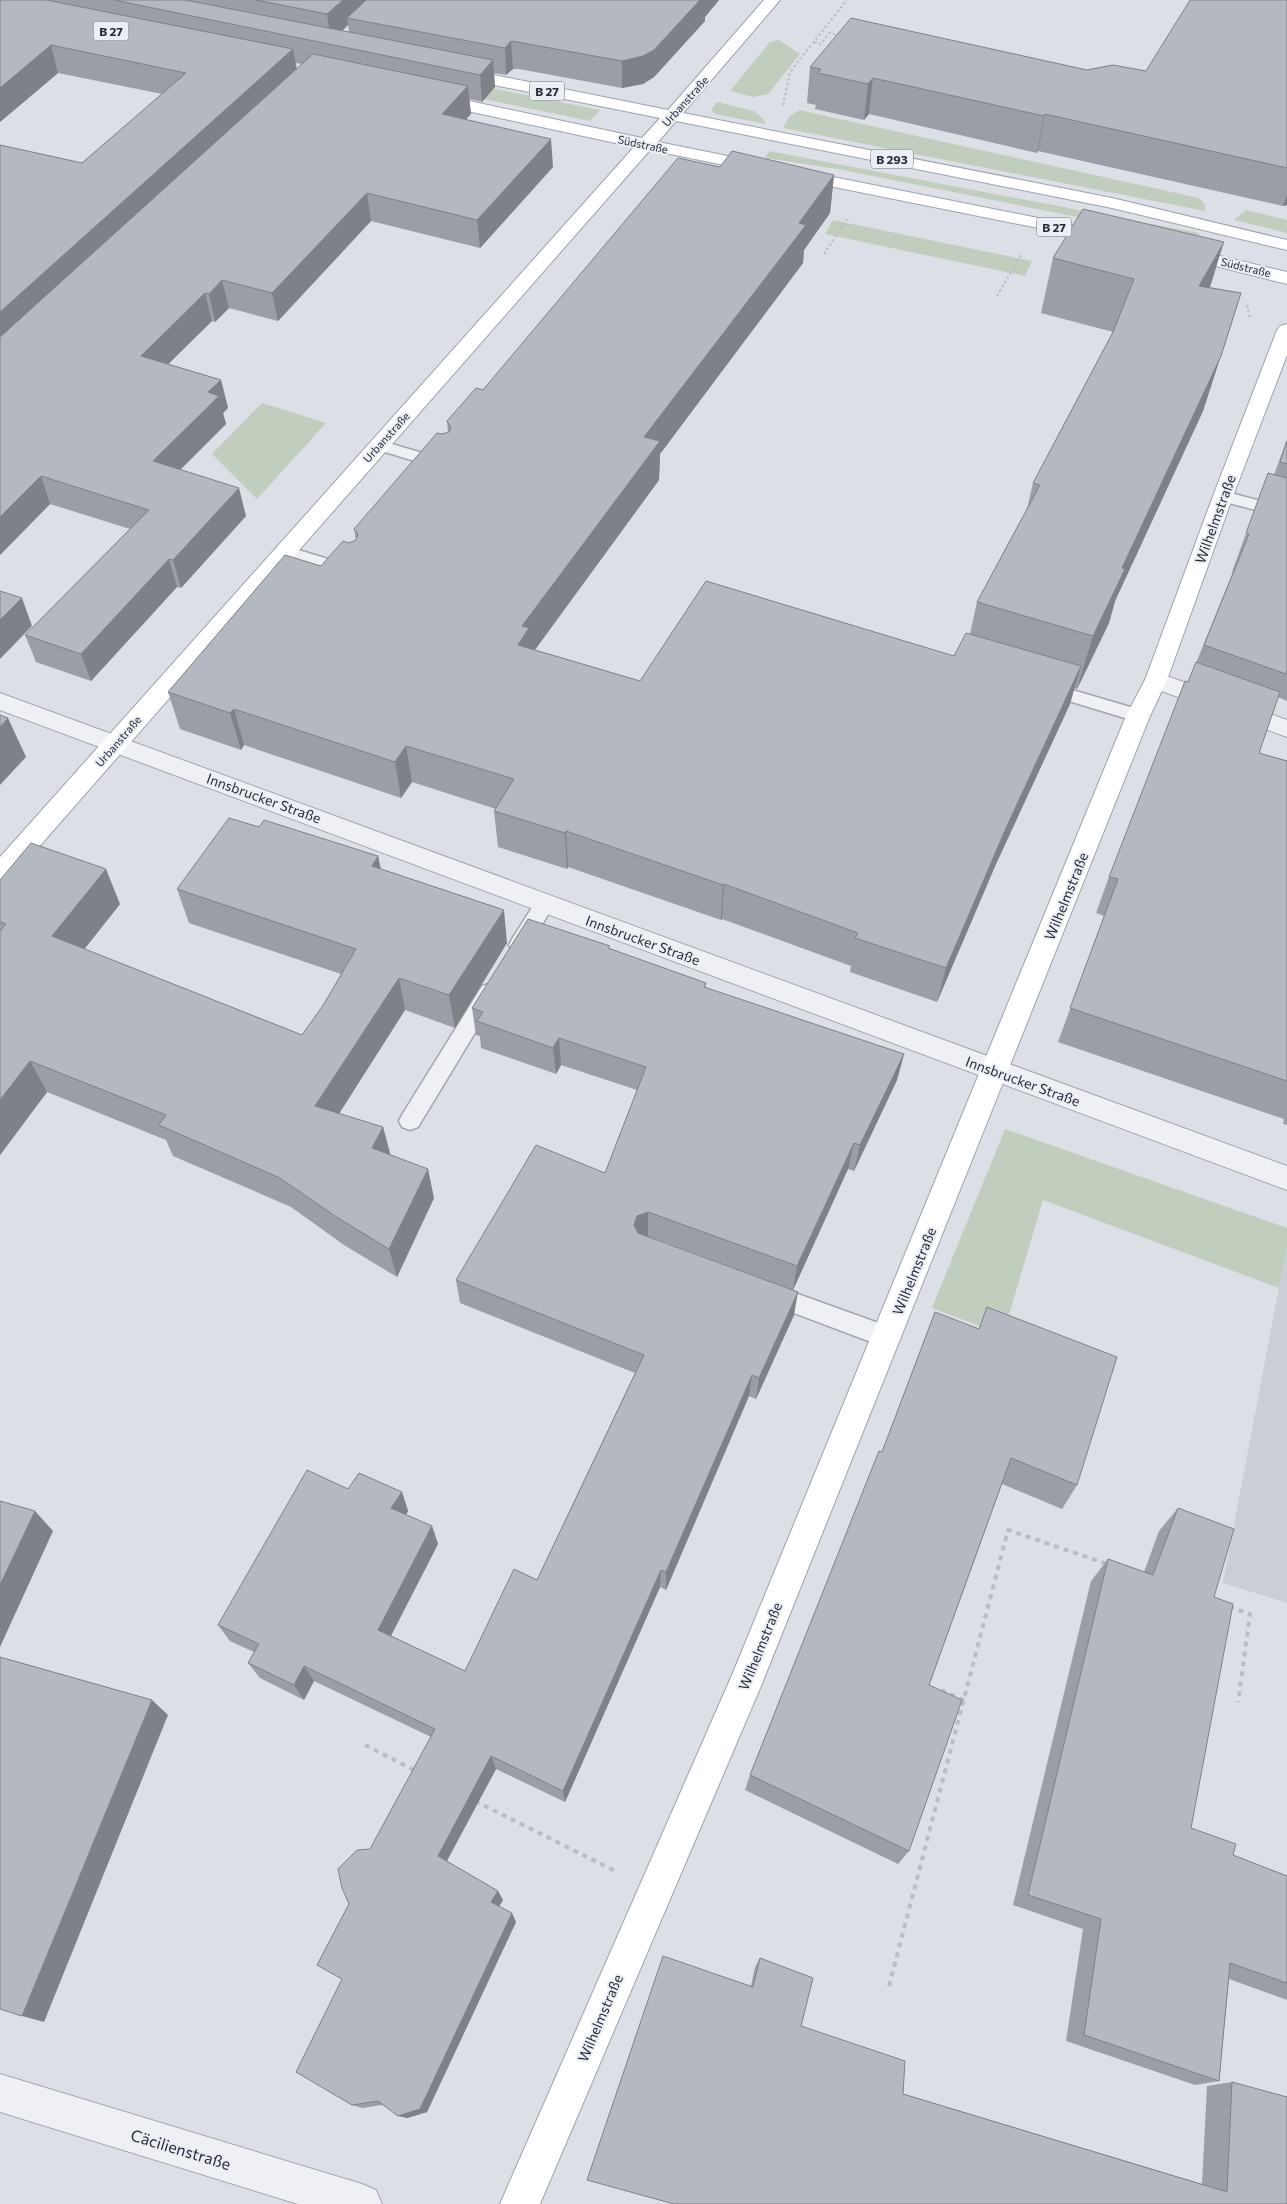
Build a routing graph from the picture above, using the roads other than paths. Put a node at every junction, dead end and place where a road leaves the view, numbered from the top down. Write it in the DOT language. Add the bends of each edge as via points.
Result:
graph roads {
  1 [pos="772,0"];
  2 [pos="442,70"];
  3 [pos="420,95"];
  4 [pos="672,116"];
  5 [pos="646,144"];
  6 [pos="1128,242"];
  7 [pos="1287,244"];
  8 [pos="1165,249"];
  9 [pos="1287,278"];
  10 [pos="1287,330"];
  11 [pos="378,446"];
  12 [pos="446,466"];
  13 [pos="1224,493"];
  14 [pos="1287,505"];
  15 [pos="1287,513"];
  16 [pos="285,551"];
  17 [pos="356,573"];
  18 [pos="1156,680"];
  19 [pos="1025,682"];
  20 [pos="0,701"];
  21 [pos="1138,716"];
  22 [pos="1287,729"];
  23 [pos="116,743"];
  24 [pos="0,874"];
  25 [pos="545,903"];
  26 [pos="995,1071"];
  27 [pos="410,1120"];
  28 [pos="1287,1178"];
  29 [pos="748,1286"];
  30 [pos="887,1337"];
  31 [pos="0,2093"];
  32 [pos="362,2204"];
  33 [pos="520,2204"];
  1 -- 4 [label="main road, Urbanstraße"];
  2 -- 4 [label="main road, B 27"];
  3 -- 5 [label="main road, Südstraße / B 27"];
  4 -- 5 [label="main road, Urbanstraße"];
  4 -- 7 [label="main road, B 293" via="1103,201"];
  5 -- 6 [label="main road, Südstraße / B 27"];
  5 -- 11 [label="main road, Urbanstraße"];
  8 -- 9 [label="main road, Südstraße"];
  10 -- 13 [label="main road, Wilhelmstraße"];
  11 -- 12 [label="lane"];
  11 -- 16 [label="main road, Urbanstraße"];
  13 -- 14 [label="lane"];
  13 -- 15 [label="lane"];
  13 -- 18 [label="main road, Wilhelmstraße"];
  16 -- 17 [label="lane"];
  16 -- 23 [label="main road, Urbanstraße"];
  18 -- 21 [label="main road, Wilhelmstraße"];
  18 -- 22 [label="street"];
  19 -- 21 [label="lane"];
  20 -- 23 [label="street, Innsbrucker Straße"];
  21 -- 26 [label="main road, Wilhelmstraße"];
  23 -- 24 [label="main road, Urbanstraße"];
  23 -- 25 [label="street, Innsbrucker Straße"];
  25 -- 26 [label="street, Innsbrucker Straße"];
  25 -- 27 [label="lane"];
  26 -- 28 [label="street, Innsbrucker Straße"];
  26 -- 30 [label="main road, Wilhelmstraße"];
  29 -- 30 [label="lane"];
  30 -- 33 [label="main road, Wilhelmstraße" via="744,1686"];
  31 -- 32 [label="street, Cäcilienstraße"];
}
